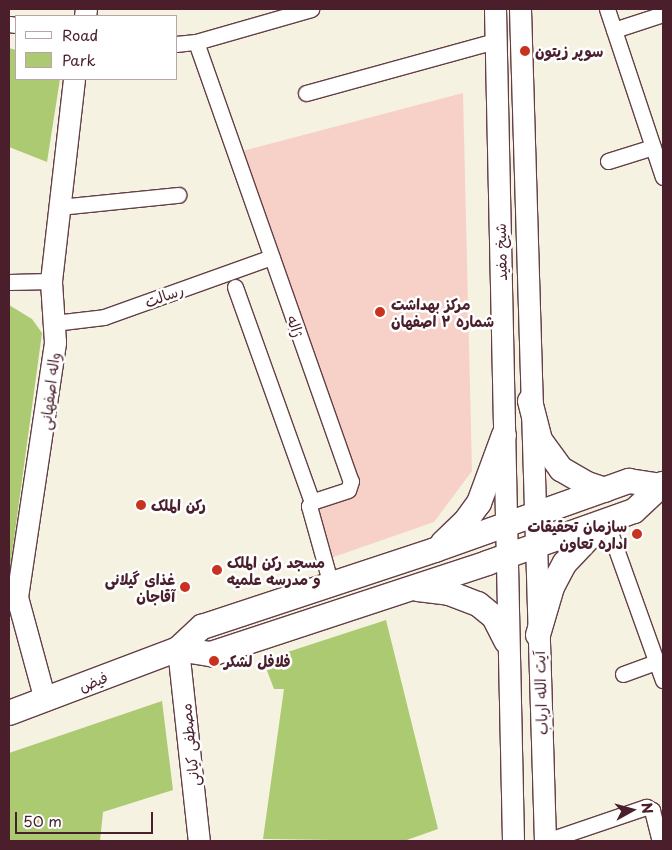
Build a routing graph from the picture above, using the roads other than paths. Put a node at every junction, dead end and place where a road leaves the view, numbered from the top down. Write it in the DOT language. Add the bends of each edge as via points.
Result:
graph roads {
  1 [pos="311,9"];
  2 [pos="495,9"];
  3 [pos="520,9"];
  4 [pos="607,9"];
  5 [pos="284,12"];
  6 [pos="663,14"];
  7 [pos="614,30"];
  8 [pos="495,41"];
  9 [pos="196,42"];
  10 [pos="178,44"];
  11 [pos="74,80"];
  12 [pos="306,93"];
  13 [pos="523,123"];
  14 [pos="496,125"];
  15 [pos="653,147"];
  16 [pos="608,161"];
  17 [pos="525,172"];
  18 [pos="498,175"];
  19 [pos="663,177"];
  20 [pos="178,195"];
  21 [pos="59,207"];
  22 [pos="272,257"];
  23 [pos="51,281"];
  24 [pos="9,282"];
  25 [pos="235,287"];
  26 [pos="54,322"];
  27 [pos="530,401"];
  28 [pos="504,435"];
  29 [pos="661,485"];
  30 [pos="605,490"];
  31 [pos="312,502"];
  32 [pos="536,513"];
  33 [pos="606,521"];
  34 [pos="504,524"];
  35 [pos="537,544"];
  36 [pos="435,550"];
  37 [pos="505,556"];
  38 [pos="331,585"];
  39 [pos="411,588"];
  40 [pos="538,635"];
  41 [pos="506,641"];
  42 [pos="178,649"];
  43 [pos="656,662"];
  44 [pos="623,674"];
  45 [pos="663,680"];
  46 [pos="46,700"];
  47 [pos="9,713"];
  48 [pos="199,841"];
  49 [pos="513,841"];
  50 [pos="546,841"];
  51 [pos="660,841"];
  1 -- 5 [label="street"];
  2 -- 8 [label="main road, شیخ مفید"];
  3 -- 13 [label="main road, شیخ مفید"];
  4 -- 7 [label="street"];
  5 -- 9 [label="street"];
  6 -- 7 [label="street"];
  7 -- 15 [label="street"];
  8 -- 12 [label="street"];
  8 -- 14 [label="main road, شیخ مفید"];
  9 -- 10 [label="street"];
  9 -- 22 [label="street, ژاله"];
  11 -- 21 [label="main road, واله اصفهانی"];
  13 -- 14 [label="main road" via="519,132 510,136 501,133"];
  13 -- 17 [label="main road, شیخ مفید"];
  14 -- 18 [label="main road, شیخ مفید"];
  15 -- 16 [label="street"];
  15 -- 19 [label="street"];
  17 -- 18 [label="main road" via="511,165"];
  17 -- 27 [label="main road, شیخ مفید"];
  18 -- 28 [label="main road, شیخ مفید"];
  20 -- 21 [label="street"];
  21 -- 23 [label="main road, واله اصفهانی"];
  22 -- 26 [label="street, رسالت" via="104,317"];
  22 -- 31 [label="street, ژاله" via="351,481 348,490"];
  23 -- 24 [label="street"];
  23 -- 26 [label="main road, واله اصفهانی"];
  25 -- 31 [label="street"];
  26 -- 46 [label="main road, واله اصفهانی" via="55,342 45,427 17,597"];
  27 -- 30 [label="main road" via="540,440 560,469"];
  27 -- 32 [label="main road, شیخ مفید"];
  28 -- 34 [label="main road, شیخ مفید"];
  28 -- 36 [label="main road" via="479,503 466,522"];
  29 -- 30 [label="main road" via="629,481"];
  29 -- 33 [label="main road" via="634,511"];
  30 -- 32 [label="main road"];
  31 -- 38 [label="street" via="309,512"];
  32 -- 34 [label="main road"];
  32 -- 35 [label="main road, شیخ مفید"];
  33 -- 35 [label="main road"];
  33 -- 40 [label="main road" via="565,563 552,587"];
  33 -- 43 [label="street"];
  34 -- 36 [label="main road"];
  34 -- 37 [label="main road, شیخ مفید"];
  35 -- 37 [label="main road"];
  35 -- 40 [label="main road, آیت الله ارباب"];
  36 -- 38 [label="main road"];
  37 -- 39 [label="main road"];
  37 -- 41 [label="main road"];
  38 -- 42 [label="main road" via="202,627"];
  39 -- 41 [label="main road" via="449,593 478,604 494,617"];
  39 -- 42 [label="main road" via="212,654"];
  40 -- 50 [label="main road, آیت الله ارباب"];
  41 -- 49 [label="main road"];
  42 -- 46 [label="main road, فیض"];
  42 -- 48 [label="main road, مصطفی کیانی"];
  43 -- 44 [label="street"];
  43 -- 45 [label="street"];
  46 -- 47 [label="main road, فیض"];
  50 -- 51 [label="street" via="646,807 652,810"];
}
